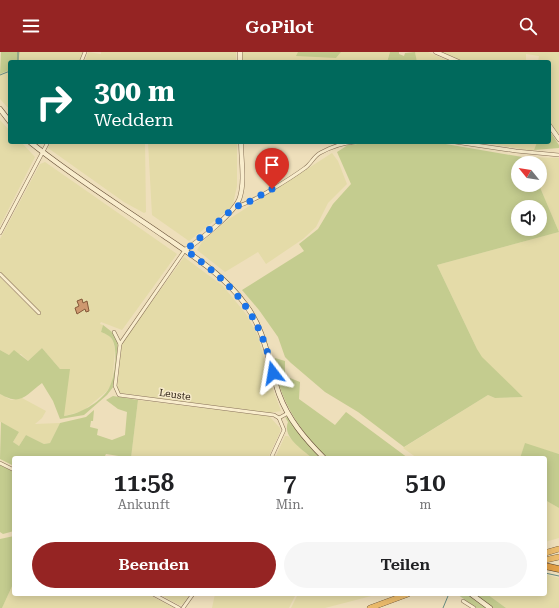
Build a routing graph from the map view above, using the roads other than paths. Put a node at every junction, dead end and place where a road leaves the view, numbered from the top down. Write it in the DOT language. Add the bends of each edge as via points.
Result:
graph roads {
  1 [pos="436,52"];
  2 [pos="454,60"];
  3 [pos="0,109"];
  4 [pos="8,119"];
  5 [pos="551,128"];
  6 [pos="559,139"];
  7 [pos="33,144"];
  8 [pos="47,144"];
  9 [pos="241,144"];
  10 [pos="341,144"];
  11 [pos="467,144"];
  12 [pos="43,152"];
  13 [pos="559,155"];
  14 [pos="236,206"];
  15 [pos="0,232"];
  16 [pos="186,250"];
  17 [pos="0,274"];
  18 [pos="39,313"];
  19 [pos="125,334"];
  20 [pos="120,344"];
  21 [pos="288,413"];
  22 [pos="279,418"];
  23 [pos="272,456"];
  24 [pos="322,456"];
  25 [pos="0,463"];
  26 [pos="12,469"];
  27 [pos="559,549"];
  28 [pos="547,552"];
  29 [pos="559,556"];
  30 [pos="547,559"];
  31 [pos="547,566"];
  32 [pos="559,569"];
  33 [pos="157,596"];
  34 [pos="192,596"];
  35 [pos="403,596"];
  36 [pos="474,596"];
  37 [pos="464,601"];
  38 [pos="179,608"];
  39 [pos="183,608"];
  40 [pos="370,608"];
  41 [pos="474,608"];
  42 [pos="490,608"];
  1 -- 2 [label="street"];
  3 -- 4 [label="main road"];
  5 -- 6 [label="street"];
  7 -- 12 [label="main road"];
  8 -- 12 [label="street"];
  9 -- 14 [label="street" via="242,185"];
  10 -- 14 [label="street" via="319,153 307,167 290,178 243,205"];
  11 -- 13 [label="street" via="516,152"];
  12 -- 15 [label="street"];
  12 -- 16 [label="main road"];
  14 -- 16 [label="street"];
  16 -- 19 [label="street, Leuste"];
  16 -- 21 [label="main road" via="225,281 246,304 261,332 279,394"];
  17 -- 18 [label="street"];
  19 -- 20 [label="street, Leuste"];
  19 -- 20 [label="street, Leuste" via="115,333"];
  20 -- 22 [label="street, Leuste" via="115,386 119,395"];
  21 -- 22 [label="street"];
  21 -- 24 [label="main road" via="300,433"];
  22 -- 23 [label="street" via="284,430"];
  25 -- 26 [label="street"];
  27 -- 28 [label="highway"];
  29 -- 30 [label="highway"];
  31 -- 32 [label="highway"];
  33 -- 38 [label="street"];
  34 -- 39 [label="street"];
  35 -- 40 [label="highway"];
  36 -- 42 [label="main road"];
  37 -- 41 [label="street"];
}
